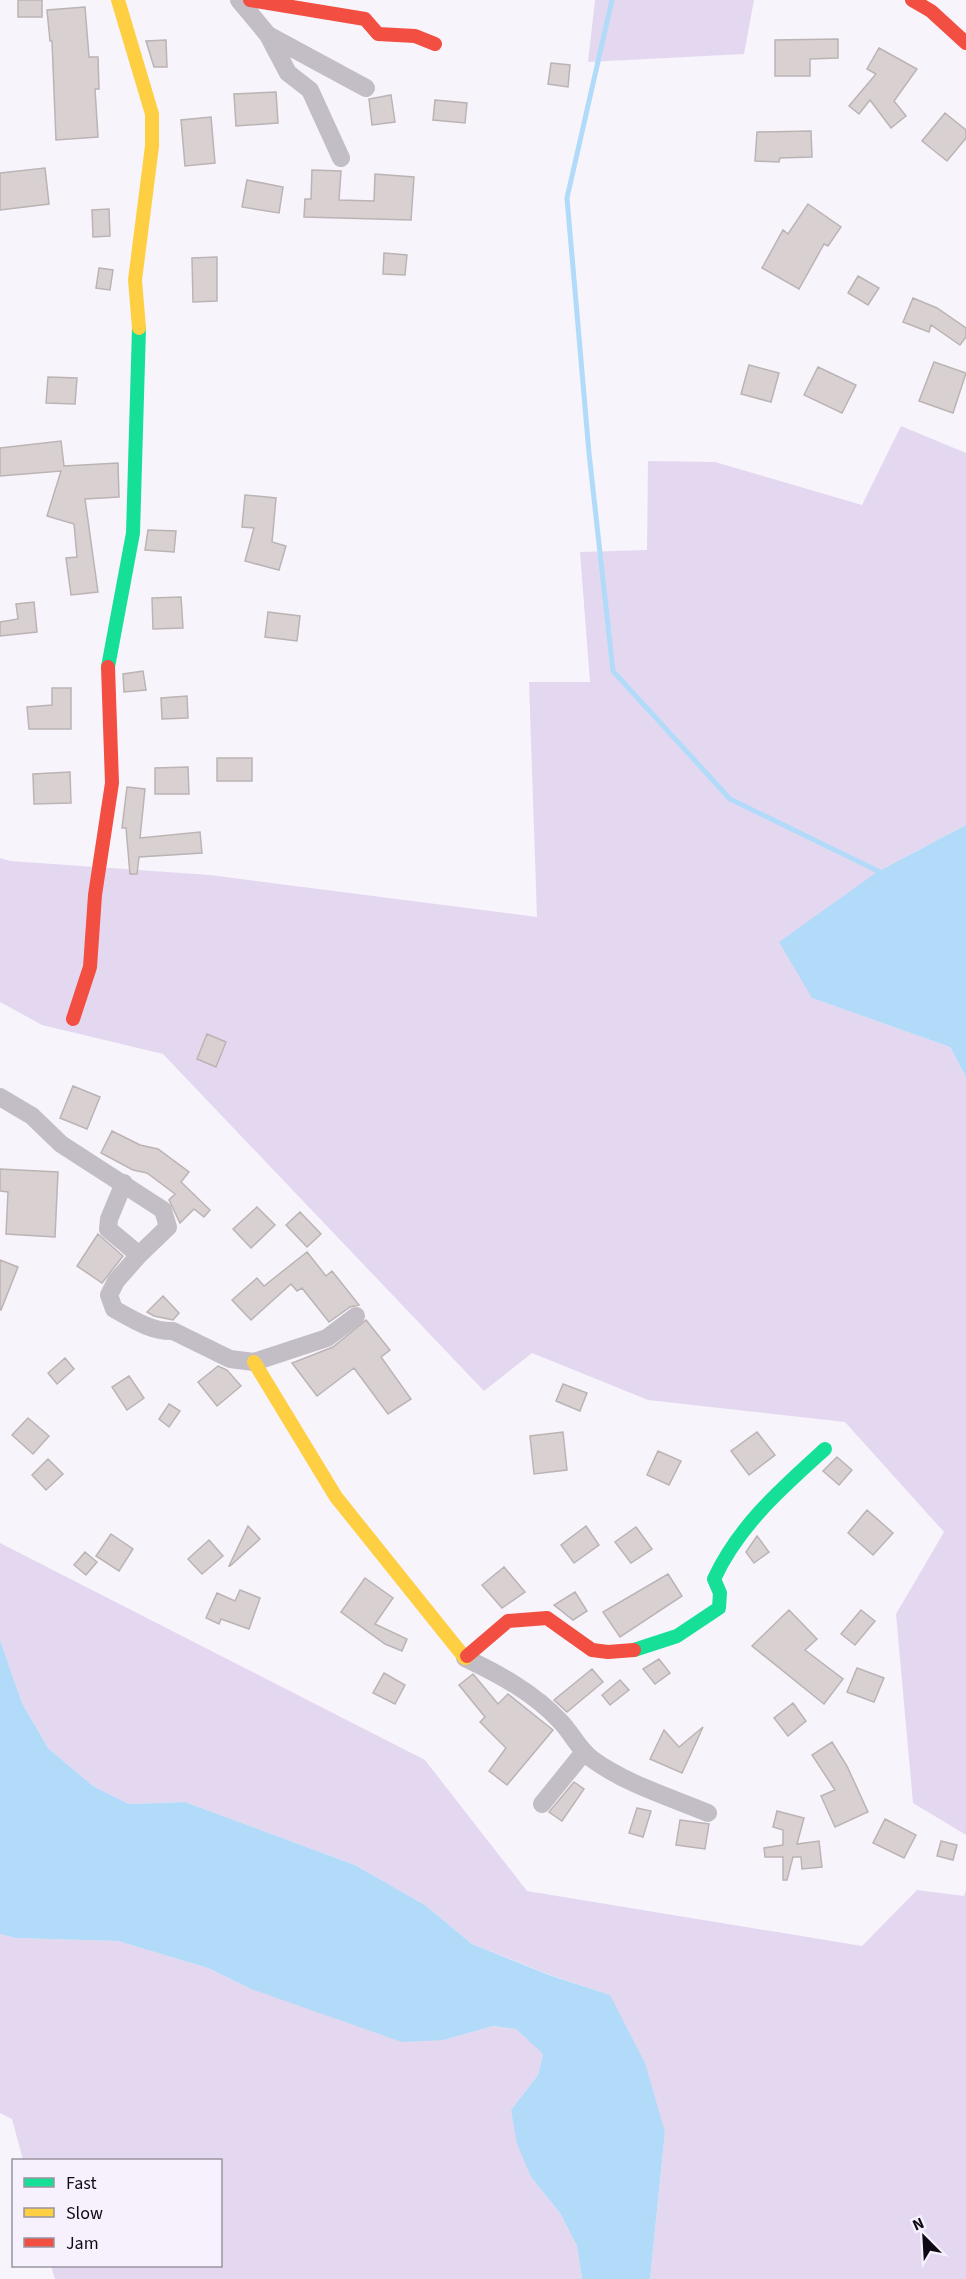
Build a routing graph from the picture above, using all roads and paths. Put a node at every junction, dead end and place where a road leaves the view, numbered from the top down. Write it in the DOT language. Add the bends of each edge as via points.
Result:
graph roads {
  1 [pos="118,0"];
  2 [pos="239,0"];
  3 [pos="250,0"];
  4 [pos="912,0"];
  5 [pos="268,35"];
  6 [pos="966,43"];
  7 [pos="435,44"];
  8 [pos="366,88"];
  9 [pos="341,158"];
  10 [pos="73,1019"];
  11 [pos="0,1097"];
  12 [pos="124,1183"];
  13 [pos="139,1256"];
  14 [pos="356,1316"];
  15 [pos="254,1362"];
  16 [pos="825,1449"];
  17 [pos="465,1658"];
  18 [pos="584,1752"];
  19 [pos="542,1804"];
  20 [pos="708,1813"];
  1 -- 10 [label="street" via="152,114 152,146 135,280 139,323 133,533 108,664 112,783 95,895 90,967"];
  2 -- 5 [label="street"];
  3 -- 7 [label="street" via="365,19 378,34 416,36"];
  4 -- 6 [label="street"];
  5 -- 8 [label="street"];
  5 -- 9 [label="street" via="288,73 310,90"];
  11 -- 12 [label="street" via="32,1116 61,1144"];
  12 -- 13 [label="street" via="108,1229"];
  12 -- 13 [label="street" via="164,1210 168,1218 168,1227"];
  13 -- 15 [label="street" via="109,1295 114,1308 137,1322 173,1330 230,1359"];
  14 -- 15 [label="street" via="327,1338"];
  15 -- 17 [label="street" via="336,1497"];
  16 -- 17 [label="street" via="765,1506 722,1559 714,1579 720,1593 719,1608 707,1620 638,1651 591,1650 547,1618 508,1621"];
  17 -- 18 [label="street" via="543,1704"];
  18 -- 19 [label="street"];
  18 -- 20 [label="street" via="634,1782"];
}
